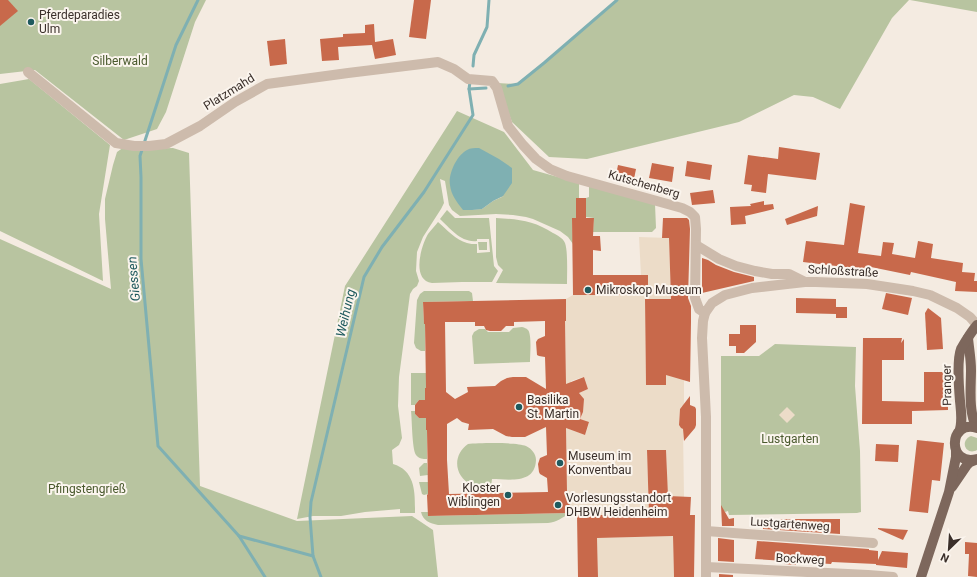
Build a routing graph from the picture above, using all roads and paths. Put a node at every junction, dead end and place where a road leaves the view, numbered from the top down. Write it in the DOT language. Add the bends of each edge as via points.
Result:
graph roads {
  1 [pos="28,72"];
  2 [pos="492,81"];
  3 [pos="696,245"];
  4 [pos="805,282"];
  5 [pos="705,313"];
  6 [pos="977,325"];
  7 [pos="968,338"];
  8 [pos="977,427"];
  9 [pos="959,432"];
  10 [pos="956,450"];
  11 [pos="976,460"];
  12 [pos="949,492"];
  13 [pos="706,531"];
  14 [pos="873,543"];
  15 [pos="706,572"];
  16 [pos="893,577"];
  17 [pos="921,577"];
  1 -- 2 [label="street, Platzmahd" via="116,143 134,146 166,144 267,84 438,62 468,79"];
  2 -- 3 [label="street, Kutschenberg" via="497,88 508,126 536,159 550,169 567,176 690,212 695,217"];
  3 -- 4 [label="street" via="736,266 772,274 789,274"];
  3 -- 5 [label="street" via="695,298 699,310"];
  4 -- 5 [label="street, Schloßstraße" via="752,288 725,295 712,304"];
  4 -- 6 [label="street, Schloßstraße" via="867,284 930,295 957,308"];
  5 -- 13 [label="street" via="702,338 706,417"];
  6 -- 7 [label="main road, Pranger"];
  7 -- 8 [label="main road, Pranger" via="970,398"];
  7 -- 9 [label="main road, Pranger" via="961,349 959,362"];
  8 -- 9 [label="main road" via="966,427"];
  9 -- 10 [label="main road, Pranger" via="955,439"];
  10 -- 11 [label="main road" via="964,458"];
  10 -- 12 [label="main road, Pranger"];
  11 -- 12 [label="main road" via="970,462"];
  12 -- 17 [label="main road"];
  13 -- 14 [label="street, Lustgartenweg"];
  13 -- 15 [label="street"];
  15 -- 16 [label="street, Bockweg"];
}
